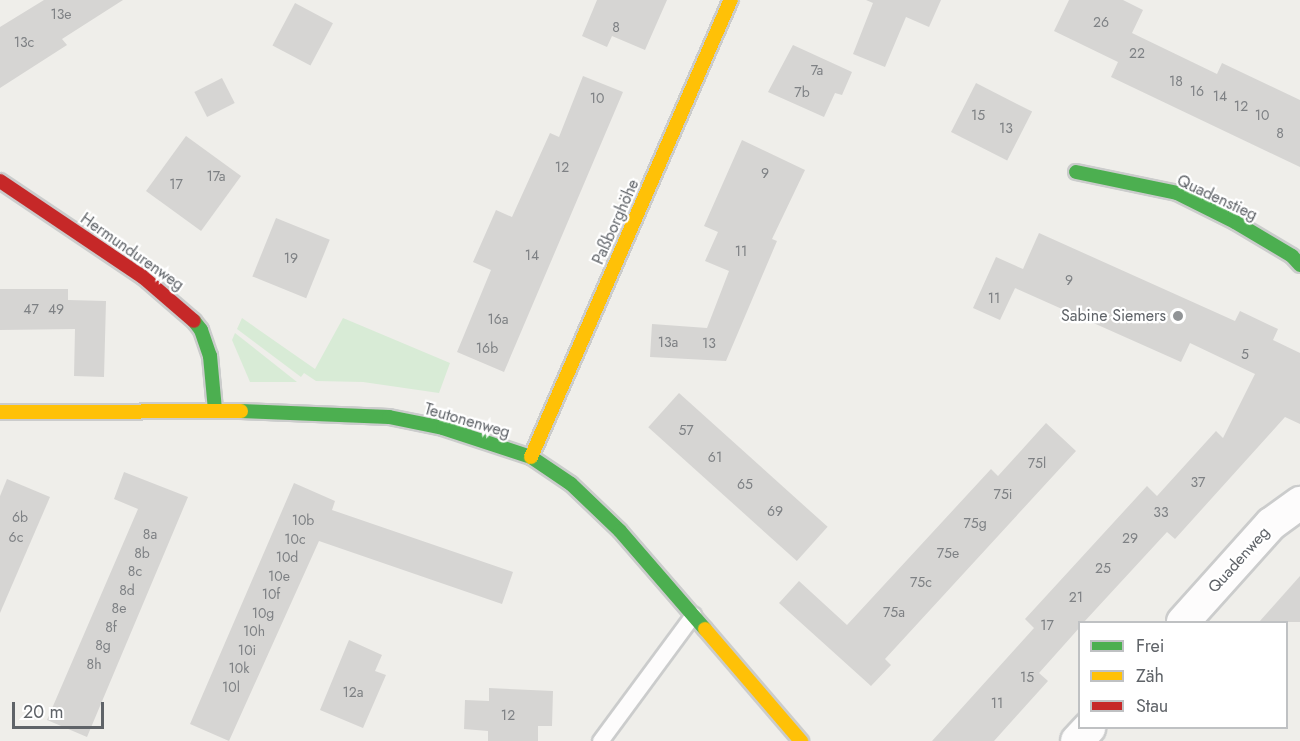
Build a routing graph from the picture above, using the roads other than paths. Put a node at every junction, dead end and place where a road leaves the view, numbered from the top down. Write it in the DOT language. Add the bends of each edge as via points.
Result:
graph roads {
  1 [pos="731,0"];
  2 [pos="1076,172"];
  3 [pos="0,181"];
  4 [pos="1300,265"];
  5 [pos="215,410"];
  6 [pos="0,412"];
  7 [pos="531,457"];
  8 [pos="1300,503"];
  9 [pos="693,615"];
  10 [pos="1184,621"];
  11 [pos="1088,729"];
  12 [pos="600,741"];
  13 [pos="801,741"];
  14 [pos="1077,741"];
  1 -- 7 [label="street, Paßborghöhe"];
  2 -- 4 [label="street, Quadenstieg" via="1177,194 1235,222 1292,256"];
  3 -- 5 [label="street, Hermundurenweg" via="143,277 182,308 201,330 210,356"];
  5 -- 6 [label="street, Teutonenweg"];
  5 -- 7 [label="street, Teutonenweg" via="388,417 443,428"];
  7 -- 9 [label="street, Teutonenweg" via="572,484 620,531"];
  8 -- 10 [label="street, Quadenweg" via="1271,524"];
  9 -- 12 [label="lane"];
  9 -- 13 [label="street, Teutonenweg"];
  11 -- 14 [label="street"];
}
